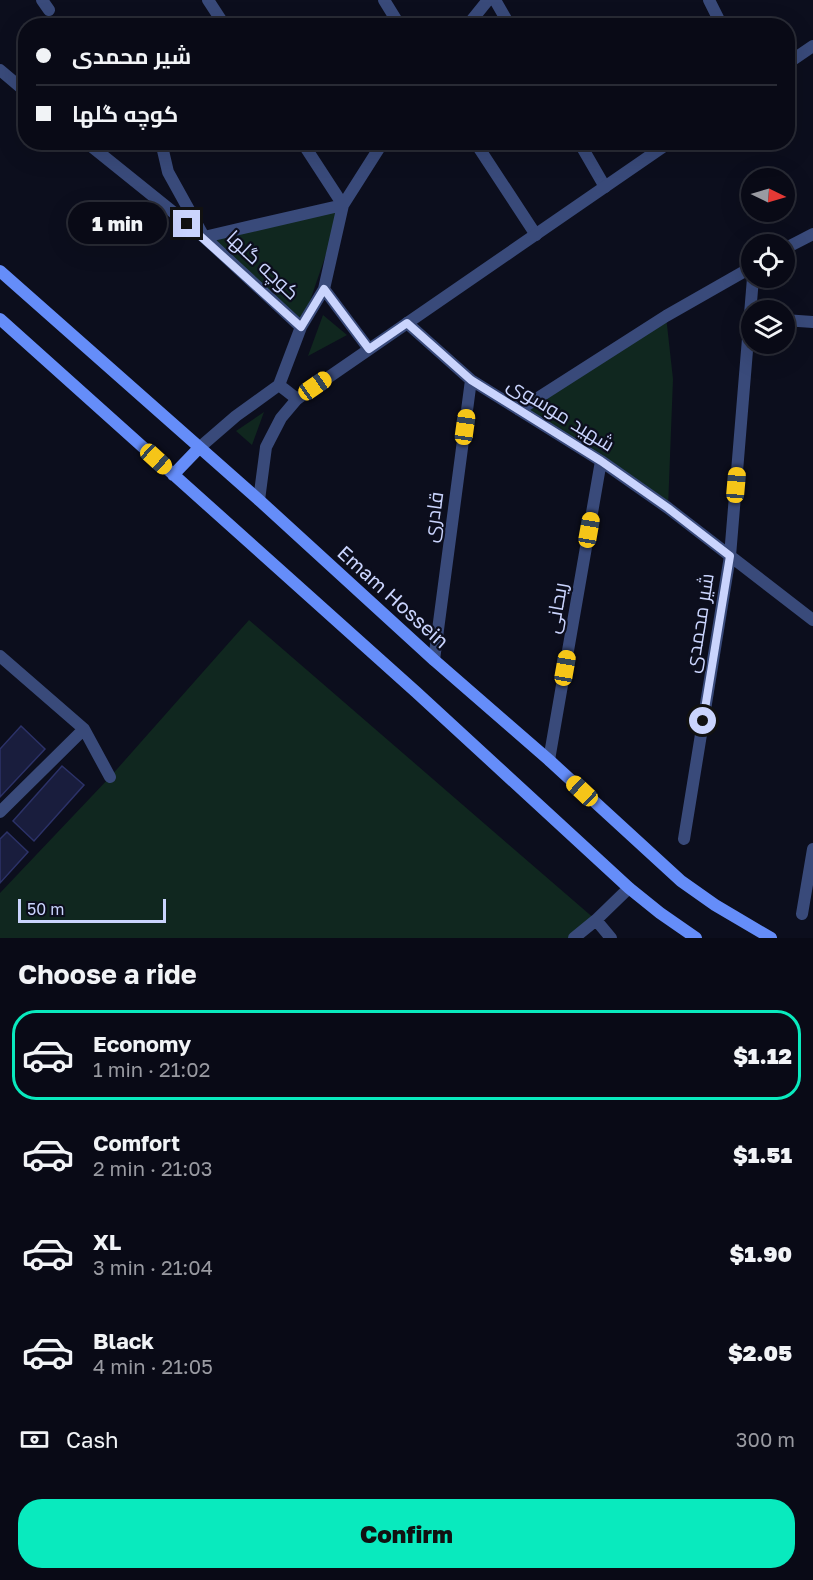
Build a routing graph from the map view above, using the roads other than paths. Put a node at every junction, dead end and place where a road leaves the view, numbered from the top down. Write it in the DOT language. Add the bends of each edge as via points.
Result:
graph roads {
  1 [pos="208,0"];
  2 [pos="384,0"];
  3 [pos="488,0"];
  4 [pos="495,0"];
  5 [pos="709,0"];
  6 [pos="220,18"];
  7 [pos="395,18"];
  8 [pos="473,18"];
  9 [pos="505,18"];
  10 [pos="718,18"];
  11 [pos="813,46"];
  12 [pos="795,58"];
  13 [pos="0,70"];
  14 [pos="18,85"];
  15 [pos="96,150"];
  16 [pos="163,150"];
  17 [pos="307,150"];
  18 [pos="378,150"];
  19 [pos="480,150"];
  20 [pos="584,150"];
  21 [pos="658,150"];
  22 [pos="605,187"];
  23 [pos="343,206"];
  24 [pos="813,234"];
  25 [pos="536,235"];
  26 [pos="204,237"];
  27 [pos="795,243"];
  28 [pos="0,271"];
  29 [pos="741,273"];
  30 [pos="324,289"];
  31 [pos="0,319"];
  32 [pos="795,321"];
  33 [pos="813,322"];
  34 [pos="407,323"];
  35 [pos="301,327"];
  36 [pos="369,349"];
  37 [pos="748,354"];
  38 [pos="471,380"];
  39 [pos="279,386"];
  40 [pos="297,399"];
  41 [pos="519,410"];
  42 [pos="199,448"];
  43 [pos="601,461"];
  44 [pos="173,474"];
  45 [pos="259,500"];
  46 [pos="730,556"];
  47 [pos="813,620"];
  48 [pos="0,656"];
  49 [pos="434,660"];
  50 [pos="84,729"];
  51 [pos="549,760"];
  52 [pos="110,777"];
  53 [pos="0,812"];
  54 [pos="684,839"];
  55 [pos="813,849"];
  56 [pos="628,888"];
  57 [pos="802,914"];
  58 [pos="596,920"];
  59 [pos="573,938"];
  60 [pos="611,938"];
  61 [pos="696,938"];
  62 [pos="771,938"];
  1 -- 6 [label="street"];
  2 -- 7 [label="street"];
  3 -- 8 [label="street"];
  4 -- 9 [label="street"];
  5 -- 10 [label="street"];
  11 -- 12 [label="street"];
  13 -- 14 [label="street"];
  15 -- 26 [label="street, کوچه گلها"];
  16 -- 26 [label="street" via="168,172"];
  17 -- 23 [label="street"];
  18 -- 23 [label="street"];
  19 -- 25 [label="street"];
  20 -- 22 [label="street"];
  21 -- 22 [label="street"];
  22 -- 25 [label="street"];
  23 -- 26 [label="street"];
  23 -- 30 [label="street"];
  24 -- 27 [label="street"];
  25 -- 34 [label="street"];
  26 -- 35 [label="street, کوچه گلها"];
  28 -- 42 [label="main road, Emam Hossein"];
  29 -- 41 [label="street"];
  30 -- 35 [label="street"];
  30 -- 36 [label="street"];
  31 -- 44 [label="main road"];
  32 -- 33 [label="street"];
  34 -- 36 [label="street"];
  34 -- 38 [label="street, شهید موسوی"];
  35 -- 39 [label="street"];
  36 -- 40 [label="street"];
  37 -- 46 [label="street, شیر محمدی"];
  38 -- 41 [label="street, شهید موسوی"];
  38 -- 49 [label="street, قادری"];
  39 -- 40 [label="street"];
  39 -- 42 [label="street"];
  40 -- 45 [label="street" via="281,418 267,447"];
  41 -- 43 [label="street, شهید موسوی"];
  42 -- 44 [label="main road"];
  42 -- 45 [label="main road, Emam Hossein"];
  43 -- 46 [label="street, شهید موسوی"];
  43 -- 51 [label="street, ریحانی"];
  44 -- 56 [label="main road"];
  45 -- 49 [label="main road, Emam Hossein"];
  46 -- 47 [label="street, شهید موسوی"];
  46 -- 54 [label="street, شیر محمدی"];
  48 -- 50 [label="street"];
  49 -- 51 [label="main road, Emam Hossein"];
  50 -- 52 [label="street"];
  50 -- 53 [label="street"];
  51 -- 62 [label="main road, Emam Hossein" via="681,881"];
  55 -- 57 [label="street"];
  56 -- 58 [label="street"];
  56 -- 61 [label="main road"];
  58 -- 59 [label="street"];
  58 -- 60 [label="street"];
}
